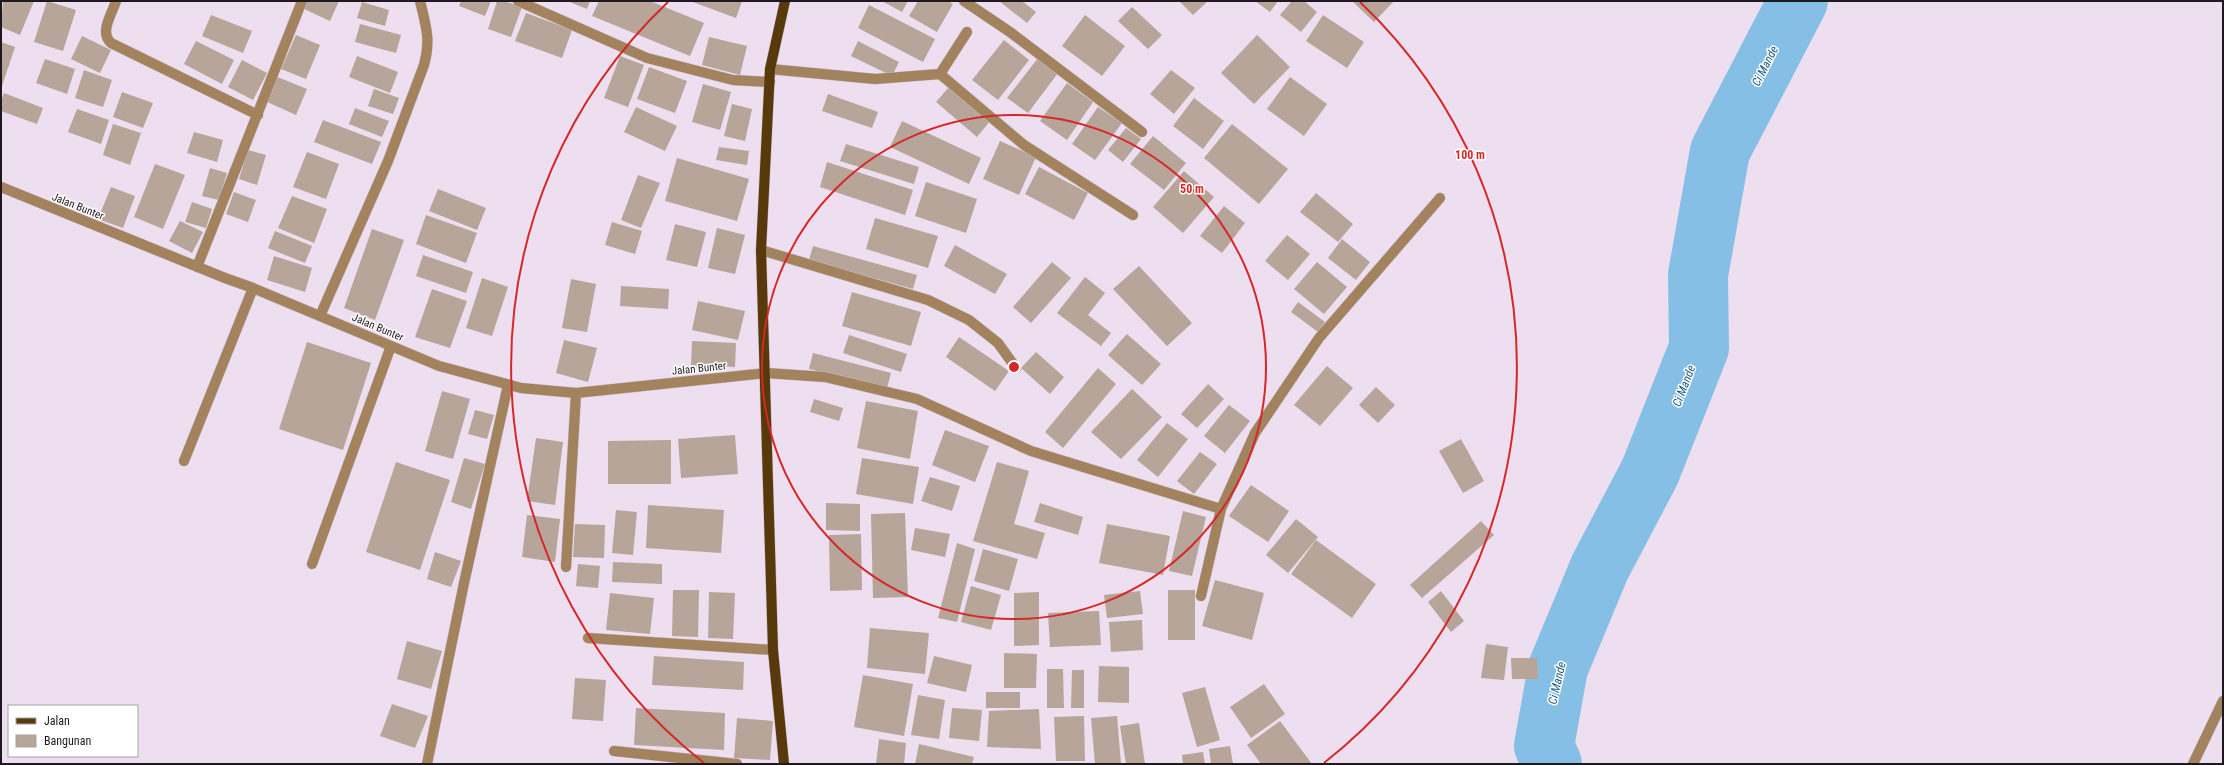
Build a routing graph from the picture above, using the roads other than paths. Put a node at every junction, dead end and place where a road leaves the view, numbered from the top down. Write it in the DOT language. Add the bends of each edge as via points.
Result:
graph roads {
  1 [pos="116,1"];
  2 [pos="302,1"];
  3 [pos="420,1"];
  4 [pos="518,1"];
  5 [pos="785,1"];
  6 [pos="964,1"];
  7 [pos="968,32"];
  8 [pos="770,69"];
  9 [pos="940,74"];
  10 [pos="770,82"];
  11 [pos="258,115"];
  12 [pos="1142,132"];
  13 [pos="1,187"];
  14 [pos="1440,198"];
  15 [pos="1133,215"];
  16 [pos="761,250"];
  17 [pos="197,267"];
  18 [pos="253,288"];
  19 [pos="320,316"];
  20 [pos="391,346"];
  21 [pos="1016,368"];
  22 [pos="766,373"];
  23 [pos="508,385"];
  24 [pos="576,393"];
  25 [pos="184,461"];
  26 [pos="1221,509"];
  27 [pos="312,564"];
  28 [pos="566,567"];
  29 [pos="1201,596"];
  30 [pos="588,638"];
  31 [pos="774,650"];
  32 [pos="2223,701"];
  33 [pos="614,751"];
  34 [pos="428,764"];
  35 [pos="737,764"];
  36 [pos="784,764"];
  37 [pos="2193,764"];
  1 -- 11 [label="street" via="105,32 110,43"];
  2 -- 11 [label="street"];
  3 -- 19 [label="street" via="429,36 424,65 388,161"];
  4 -- 10 [label="street" via="647,58 733,80"];
  5 -- 8 [label="main road"];
  6 -- 12 [label="street" via="1010,32"];
  7 -- 9 [label="street"];
  8 -- 9 [label="street" via="875,79"];
  8 -- 10 [label="main road"];
  9 -- 15 [label="street" via="1024,145"];
  10 -- 16 [label="main road"];
  11 -- 17 [label="street"];
  13 -- 17 [label="street, Jalan Bunter"];
  14 -- 26 [label="street" via="1320,338 1255,434"];
  16 -- 21 [label="street" via="928,300 969,320 998,343"];
  16 -- 22 [label="main road"];
  17 -- 18 [label="street, Jalan Bunter"];
  18 -- 19 [label="street, Jalan Bunter"];
  18 -- 25 [label="street"];
  19 -- 20 [label="street, Jalan Bunter"];
  20 -- 23 [label="street, Jalan Bunter" via="439,366"];
  20 -- 27 [label="street"];
  22 -- 24 [label="street, Jalan Bunter"];
  22 -- 26 [label="street, Jalan Bunter" via="825,377 917,399 1032,451"];
  22 -- 31 [label="main road"];
  23 -- 24 [label="street, Jalan Bunter"];
  23 -- 34 [label="street" via="464,583"];
  24 -- 28 [label="street"];
  26 -- 29 [label="street"];
  30 -- 31 [label="street"];
  31 -- 36 [label="main road"];
  32 -- 37 [label="street"];
  33 -- 35 [label="street"];
}
